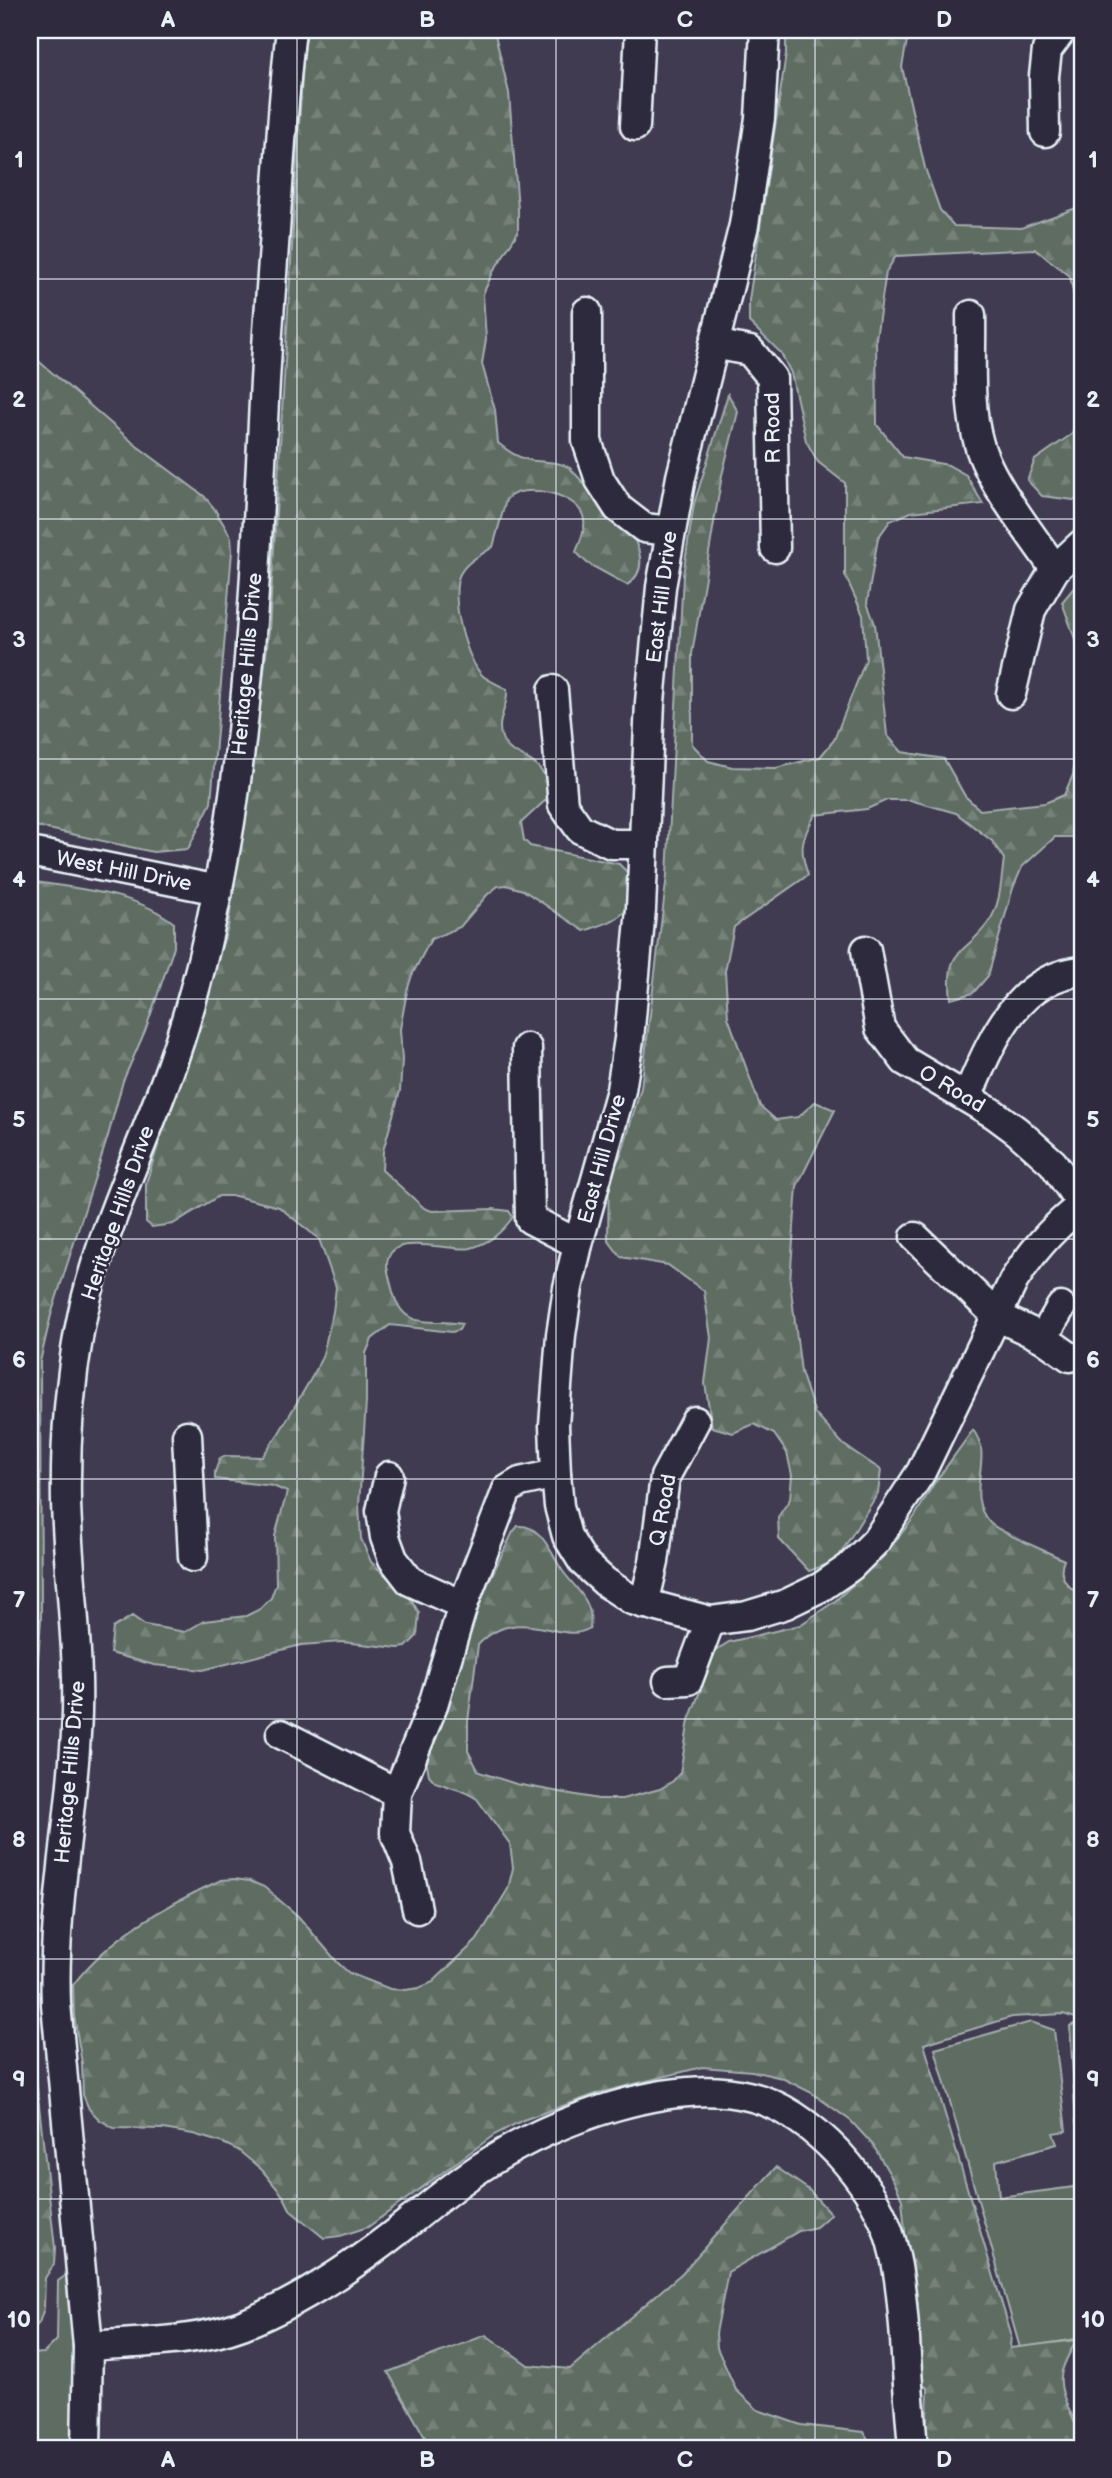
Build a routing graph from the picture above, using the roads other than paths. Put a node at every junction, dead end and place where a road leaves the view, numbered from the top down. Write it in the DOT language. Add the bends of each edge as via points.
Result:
graph roads {
  1 [pos="291,30"];
  2 [pos="640,30"];
  3 [pos="765,30"];
  4 [pos="1062,30"];
  5 [pos="635,126"];
  6 [pos="1045,132"];
  7 [pos="587,312"];
  8 [pos="971,315"];
  9 [pos="715,344"];
  10 [pos="670,531"];
  11 [pos="1082,544"];
  12 [pos="775,548"];
  13 [pos="1055,569"];
  14 [pos="553,690"];
  15 [pos="1011,694"];
  16 [pos="644,844"];
  17 [pos="30,852"];
  18 [pos="218,890"];
  19 [pos="866,950"];
  20 [pos="1082,971"];
  21 [pos="527,1048"];
  22 [pos="967,1097"];
  23 [pos="1082,1205"];
  24 [pos="915,1237"];
  25 [pos="578,1244"];
  26 [pos="1061,1307"];
  27 [pos="997,1316"];
  28 [pos="1043,1338"];
  29 [pos="1070,1357"];
  30 [pos="695,1421"];
  31 [pos="187,1435"];
  32 [pos="556,1474"];
  33 [pos="389,1476"];
  34 [pos="193,1557"];
  35 [pos="644,1604"];
  36 [pos="463,1605"];
  37 [pos="710,1621"];
  38 [pos="668,1681"];
  39 [pos="281,1734"];
  40 [pos="397,1793"];
  41 [pos="417,1909"];
  42 [pos="88,2346"];
  43 [pos="86,2448"];
  44 [pos="913,2448"];
  1 -- 18 [label="street, Heritage Hills Drive" via="250,666"];
  2 -- 5 [label="street"];
  3 -- 9 [label="street, East Hill Drive" via="753,173"];
  4 -- 6 [label="street" via="1047,50"];
  7 -- 10 [label="street" via="587,441 600,480 618,508 644,528"];
  8 -- 13 [label="street" via="972,397 979,444 1016,513"];
  9 -- 10 [label="street, East Hill Drive"];
  9 -- 12 [label="street, R Road" via="750,351 772,378"];
  10 -- 16 [label="street, East Hill Drive" via="655,639"];
  11 -- 13 [label="street"];
  13 -- 15 [label="street" via="1031,610"];
  14 -- 16 [label="street" via="563,805 580,829 611,844"];
  16 -- 25 [label="street, East Hill Drive" via="636,979 621,1090"];
  17 -- 18 [label="street, West Hill Drive"];
  18 -- 42 [label="street, Heritage Hills Drive" via="189,1012 92,1276 79,1332 69,1415 66,1507 77,1705 54,1959"];
  19 -- 22 [label="street, O Road" via="880,1028 905,1061"];
  20 -- 22 [label="street" via="1046,981 1014,1007 996,1032"];
  21 -- 25 [label="street" via="530,1219"];
  22 -- 23 [label="street, O Road" via="1053,1163"];
  23 -- 27 [label="street, East Hill Drive" via="1031,1253"];
  24 -- 27 [label="street"];
  25 -- 32 [label="street, East Hill Drive" via="561,1335 554,1425"];
  26 -- 28 [label="street"];
  27 -- 28 [label="street"];
  27 -- 37 [label="street, East Hill Drive" via="922,1472 876,1541 850,1567 798,1599 747,1616"];
  28 -- 29 [label="street"];
  30 -- 35 [label="street, Q Road" via="665,1477"];
  31 -- 34 [label="street"];
  32 -- 35 [label="street, East Hill Drive" via="567,1536 583,1562 605,1582"];
  32 -- 36 [label="street" via="520,1482 507,1490"];
  33 -- 36 [label="street" via="381,1511 393,1559 410,1581"];
  35 -- 37 [label="street, East Hill Drive"];
  36 -- 40 [label="street" via="432,1708"];
  37 -- 38 [label="street" via="688,1680"];
  39 -- 40 [label="street"];
  40 -- 41 [label="street" via="395,1833"];
  42 -- 43 [label="street, Heritage Hills Drive"];
  42 -- 44 [label="street" via="199,2337 241,2326 342,2270 453,2187 531,2138 625,2104 713,2090 750,2096 822,2136 874,2201 897,2264"];
}
